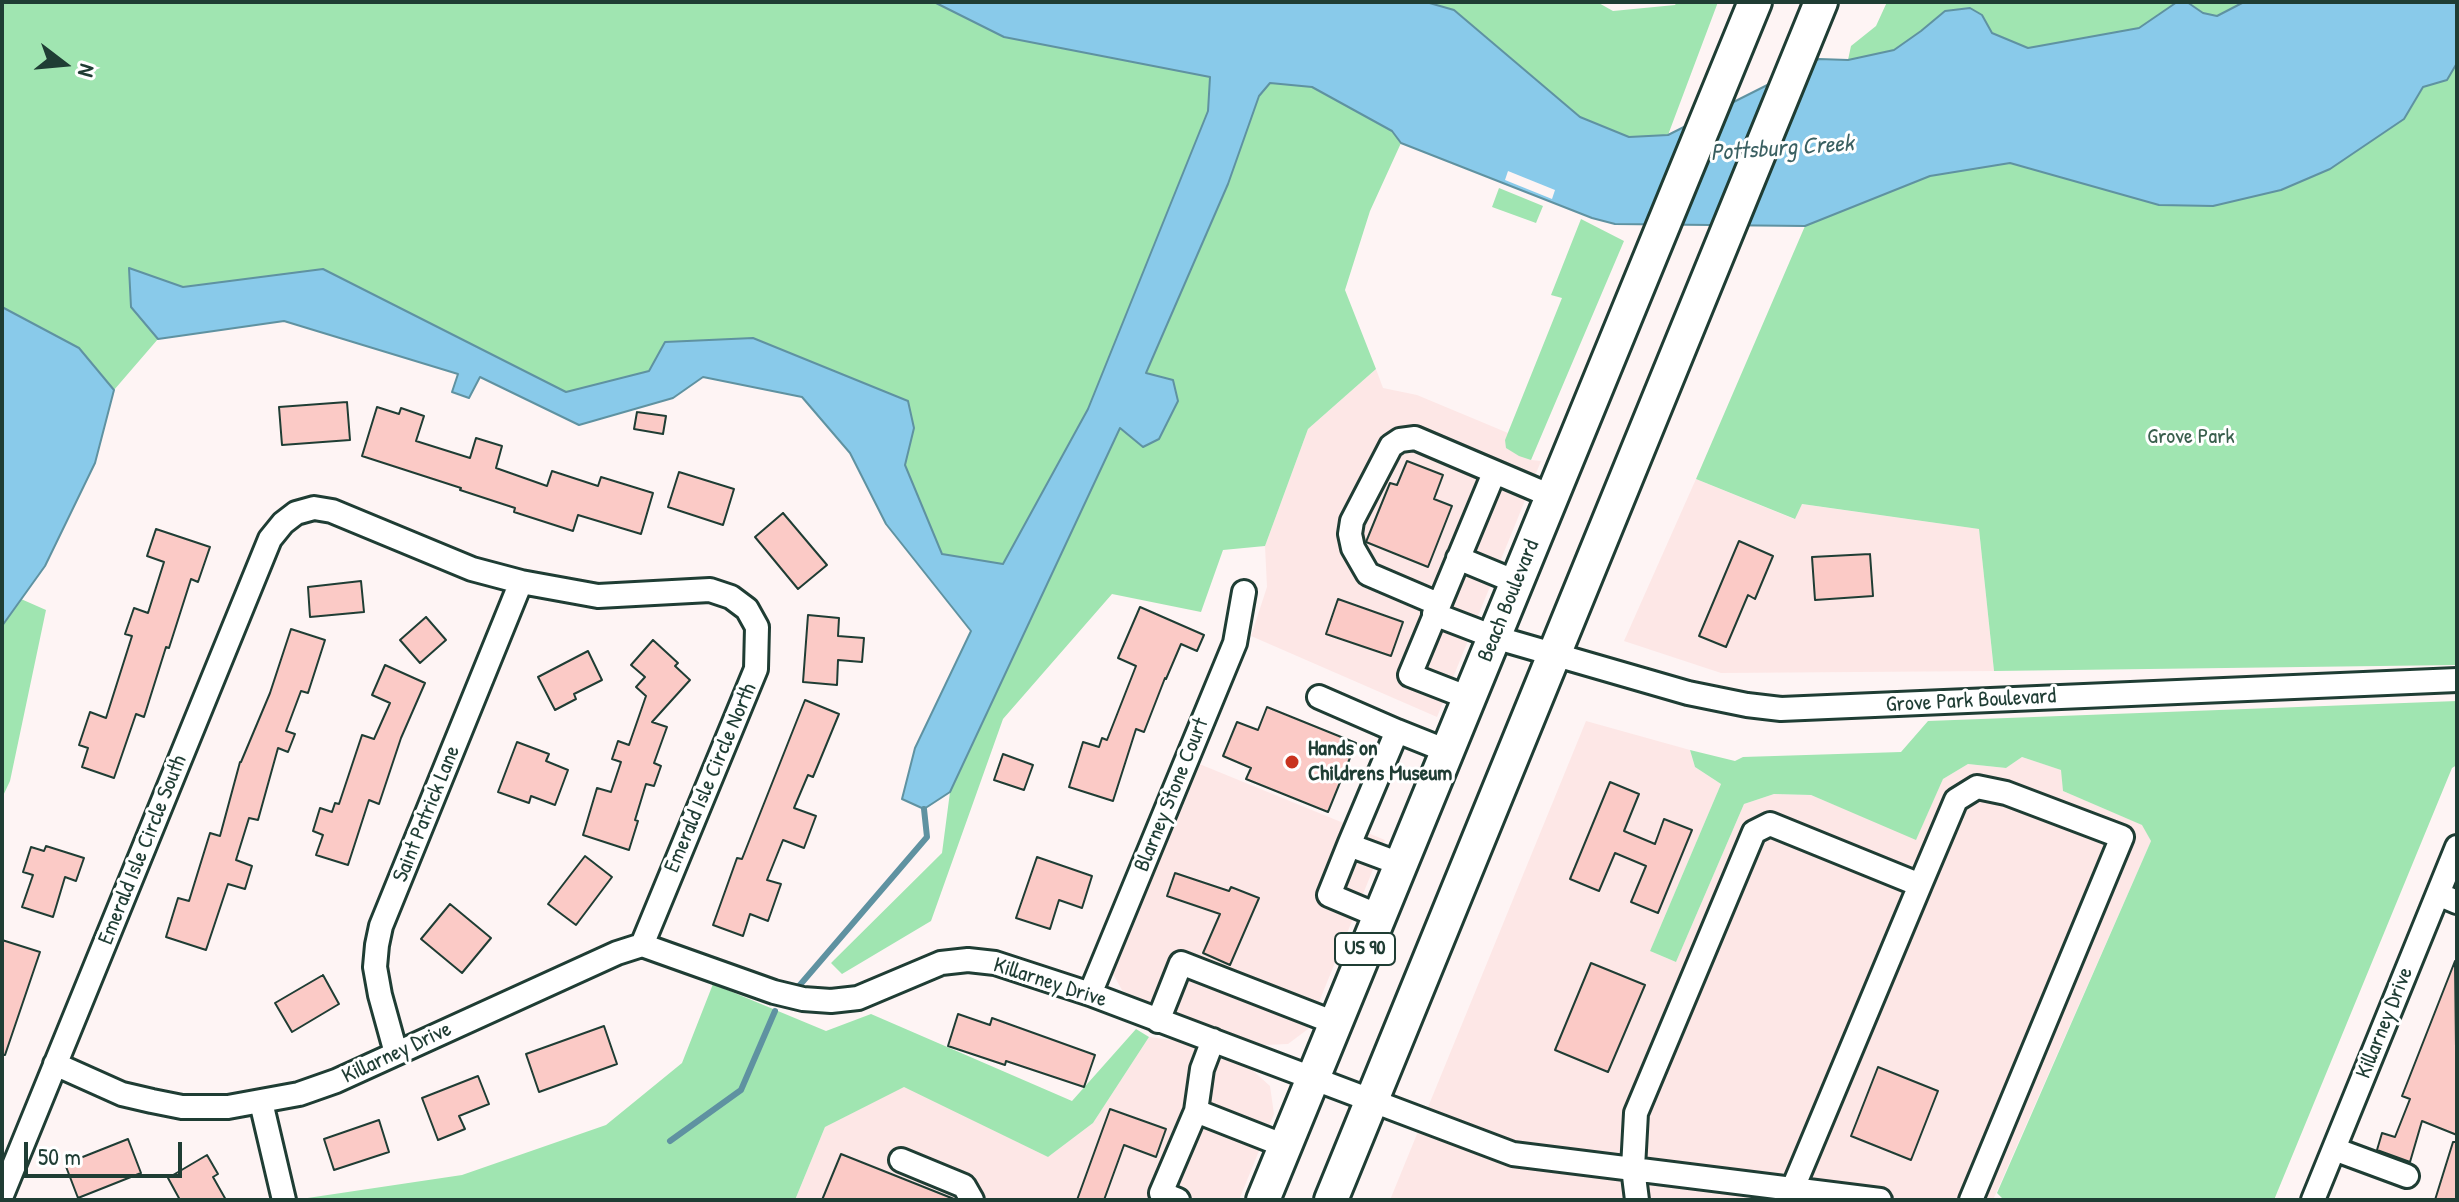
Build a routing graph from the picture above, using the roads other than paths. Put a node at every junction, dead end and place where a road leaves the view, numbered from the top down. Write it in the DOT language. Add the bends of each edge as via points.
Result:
graph roads {
  1 [pos="1755,2"];
  2 [pos="1821,2"];
  3 [pos="1494,473"];
  4 [pos="1551,496"];
  5 [pos="1458,558"];
  6 [pos="521,582"];
  7 [pos="1516,582"];
  8 [pos="1244,592"];
  9 [pos="1436,609"];
  10 [pos="1494,637"];
  11 [pos="1555,654"];
  12 [pos="2457,680"];
  13 [pos="1319,697"];
  14 [pos="1469,698"];
  15 [pos="1397,731"];
  16 [pos="1447,751"];
  17 [pos="1349,845"];
  18 [pos="2457,847"];
  19 [pos="1400,864"];
  20 [pos="1920,885"];
  21 [pos="2447,898"];
  22 [pos="1379,916"];
  23 [pos="642,945"];
  24 [pos="1090,994"];
  25 [pos="1158,1021"];
  26 [pos="1335,1023"];
  27 [pos="1213,1040"];
  28 [pos="396,1053"];
  29 [pos="55,1064"];
  30 [pos="1313,1077"];
  31 [pos="1372,1100"];
  32 [pos="261,1102"];
  33 [pos="1196,1111"];
  34 [pos="1285,1146"];
  35 [pos="2334,1149"];
  36 [pos="901,1160"];
  37 [pos="1633,1168"];
  38 [pos="2407,1176"];
  39 [pos="1793,1194"];
  40 [pos="2,1195"];
  41 [pos="284,1200"];
  42 [pos="972,1200"];
  43 [pos="1178,1200"];
  44 [pos="1263,1200"];
  45 [pos="1331,1200"];
  46 [pos="1637,1200"];
  47 [pos="1880,1200"];
  48 [pos="1971,1200"];
  49 [pos="2313,1200"];
  1 -- 4 [label="highway, Beach Boulevard / US 90"];
  2 -- 11 [label="highway, US 90"];
  3 -- 4 [label="street"];
  3 -- 5 [label="street"];
  3 -- 9 [label="street, Grove Park Boulevard" via="1415,438 1400,440 1391,446 1352,521 1353,548 1368,574"];
  4 -- 7 [label="highway, Beach Boulevard / US 90"];
  5 -- 7 [label="street"];
  5 -- 9 [label="street"];
  6 -- 23 [label="street, Emerald Isle Circle North" via="598,596 710,590 747,609 757,627 756,669"];
  6 -- 28 [label="street, Saint Patrick Lane" via="381,926 375,967"];
  6 -- 29 [label="street, Emerald Isle Circle South" via="472,569 332,511 314,508 283,523 270,539"];
  7 -- 10 [label="highway, Beach Boulevard / US 90"];
  8 -- 24 [label="street, Blarney Stone Court" via="1235,643"];
  9 -- 10 [label="street, Grove Park Boulevard"];
  9 -- 14 [label="street" via="1410,675"];
  10 -- 11 [label="street, Grove Park Boulevard"];
  10 -- 14 [label="highway, Beach Boulevard / US 90"];
  11 -- 12 [label="street, Grove Park Boulevard" via="1688,693 1781,709"];
  11 -- 31 [label="highway, US 90"];
  13 -- 15 [label="street"];
  14 -- 16 [label="highway, Beach Boulevard / US 90"];
  15 -- 16 [label="street"];
  15 -- 17 [label="street"];
  16 -- 19 [label="highway, Beach Boulevard / US 90"];
  17 -- 19 [label="street"];
  17 -- 22 [label="street" via="1329,895"];
  18 -- 21 [label="street, Killarney Drive"];
  19 -- 22 [label="highway, Beach Boulevard / US 90"];
  20 -- 37 [label="street" via="1770,824 1754,832 1636,1113"];
  20 -- 39 [label="street"];
  20 -- 48 [label="street" via="1956,800 1977,787 2122,837"];
  21 -- 35 [label="street, Killarney Drive"];
  22 -- 26 [label="highway, Beach Boulevard / US 90"];
  23 -- 24 [label="street, Killarney Drive" via="803,999 858,998 941,963 968,960 995,963"];
  23 -- 28 [label="street, Killarney Drive"];
  24 -- 25 [label="street, Killarney Drive"];
  25 -- 26 [label="street" via="1181,963"];
  25 -- 27 [label="street, Killarney Drive"];
  26 -- 30 [label="highway, Beach Boulevard / US 90"];
  27 -- 30 [label="street, Killarney Drive"];
  27 -- 33 [label="street"];
  28 -- 32 [label="street, Killarney Drive" via="336,1081"];
  29 -- 32 [label="street, Killarney Drive" via="122,1094 167,1104 217,1108"];
  29 -- 40 [label="street, Emerald Isle Circle South"];
  30 -- 31 [label="street, Killarney Drive"];
  30 -- 34 [label="highway, Beach Boulevard / US 90"];
  31 -- 37 [label="street, Killarney Drive" via="1513,1154"];
  31 -- 45 [label="highway, US 90"];
  32 -- 41 [label="street"];
  33 -- 34 [label="street"];
  33 -- 43 [label="street" via="1161,1193"];
  34 -- 44 [label="highway, Beach Boulevard / US 90"];
  35 -- 38 [label="street"];
  35 -- 49 [label="street, Killarney Drive"];
  36 -- 42 [label="street" via="964,1186"];
  37 -- 39 [label="street, Killarney Drive"];
  37 -- 46 [label="street"];
  39 -- 47 [label="street, Killarney Drive"];
}
